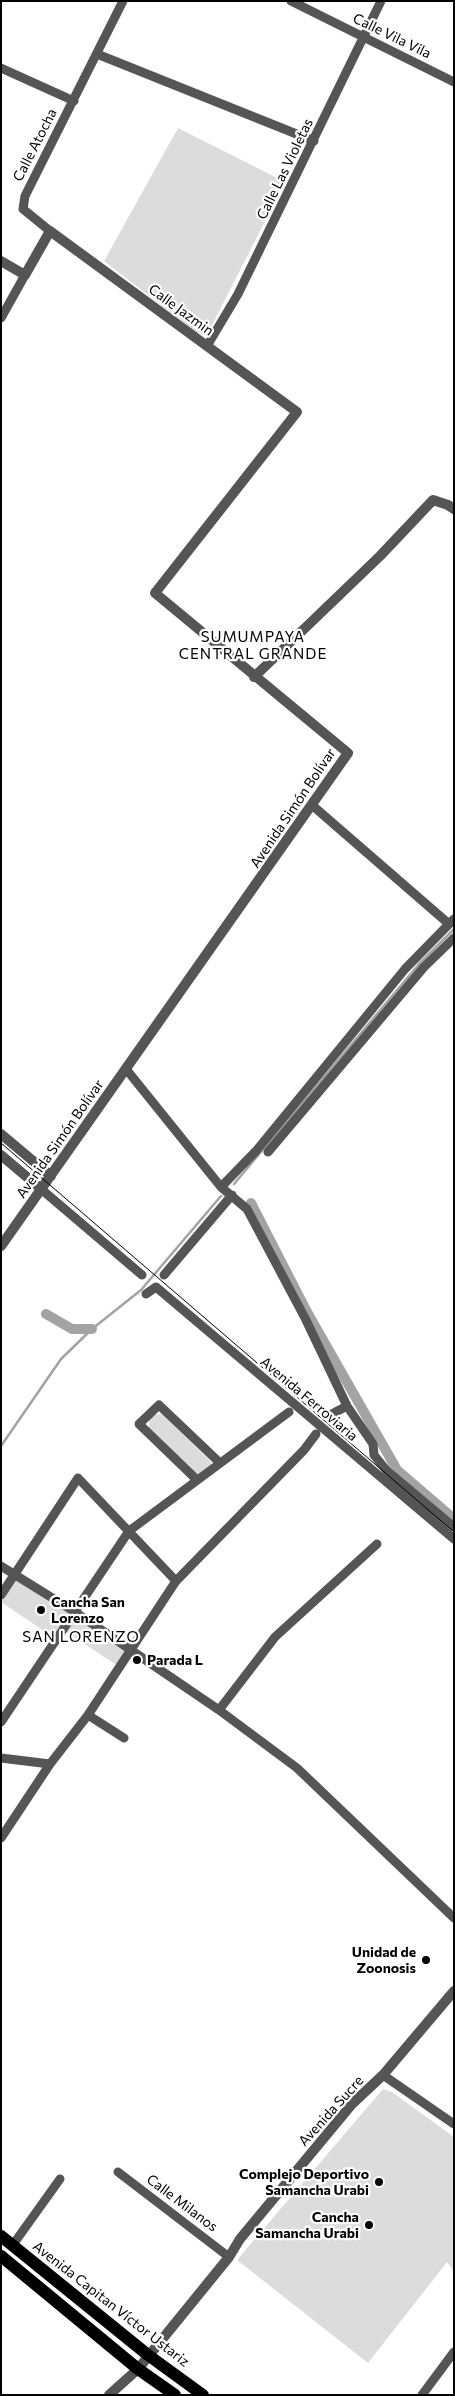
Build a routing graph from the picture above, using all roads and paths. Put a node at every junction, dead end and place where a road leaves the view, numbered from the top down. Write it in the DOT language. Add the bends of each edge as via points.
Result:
graph roads {
  1 [pos="123,1"];
  2 [pos="291,1"];
  3 [pos="382,1"];
  4 [pos="363,38"];
  5 [pos="97,54"];
  6 [pos="1,68"];
  7 [pos="454,82"];
  8 [pos="74,101"];
  9 [pos="314,141"];
  10 [pos="50,231"];
  11 [pos="1,261"];
  12 [pos="25,275"];
  13 [pos="1,318"];
  14 [pos="206,346"];
  15 [pos="297,412"];
  16 [pos="454,509"];
  17 [pos="254,677"];
  18 [pos="313,806"];
  19 [pos="452,921"];
  20 [pos="454,938"];
  21 [pos="126,1069"];
  22 [pos="1,1134"];
  23 [pos="268,1152"];
  24 [pos="1,1156"];
  25 [pos="51,1176"];
  26 [pos="221,1187"];
  27 [pos="41,1189"];
  28 [pos="232,1195"];
  29 [pos="1,1246"];
  30 [pos="142,1275"];
  31 [pos="164,1276"];
  32 [pos="146,1294"];
  33 [pos="347,1406"];
  34 [pos="289,1412"];
  35 [pos="328,1416"];
  36 [pos="316,1434"];
  37 [pos="220,1463"];
  38 [pos="197,1480"];
  39 [pos="454,1527"];
  40 [pos="129,1531"];
  41 [pos="454,1539"];
  42 [pos="377,1544"];
  43 [pos="1,1566"];
  44 [pos="15,1574"];
  45 [pos="176,1581"];
  46 [pos="1,1595"];
  47 [pos="75,1612"];
  48 [pos="130,1650"];
  49 [pos="219,1710"];
  50 [pos="88,1714"];
  51 [pos="1,1722"];
  52 [pos="124,1738"];
  53 [pos="1,1758"];
  54 [pos="50,1764"];
  55 [pos="1,1838"];
  56 [pos="454,1918"];
  57 [pos="454,1991"];
  58 [pos="383,2074"];
  59 [pos="454,2124"];
  60 [pos="118,2172"];
  61 [pos="60,2178"];
  62 [pos="1,2236"];
  63 [pos="12,2246"];
  64 [pos="1,2256"];
  65 [pos="229,2257"];
  66 [pos="454,2352"];
  67 [pos="148,2356"];
  68 [pos="138,2369"];
  69 [pos="109,2395"];
  70 [pos="175,2395"];
  71 [pos="203,2395"];
  72 [pos="422,2395"];
  1 -- 5 [label="street, Calle Atocha"];
  2 -- 4 [label="street, Calle Vila Vila"];
  3 -- 4 [label="street, Calle Las Violetas"];
  4 -- 7 [label="street, Calle Vila Vila"];
  4 -- 9 [label="street, Calle Las Violetas"];
  5 -- 8 [label="street, Calle Atocha"];
  5 -- 9 [label="street"];
  6 -- 8 [label="street"];
  8 -- 10 [label="street, Calle Atocha" via="24,196 23,209"];
  9 -- 14 [label="street, Calle Las Violetas" via="238,294"];
  10 -- 12 [label="street"];
  10 -- 14 [label="street, Calle Jazmin"];
  11 -- 12 [label="street"];
  12 -- 13 [label="street"];
  14 -- 15 [label="street, Calle Jazmin"];
  15 -- 17 [label="street, Avenida Simón Bolívar" via="156,593"];
  16 -- 17 [label="street" via="433,500 380,556"];
  17 -- 18 [label="street, Avenida Simón Bolívar" via="348,753"];
  18 -- 19 [label="street"];
  18 -- 21 [label="street, Avenida Simón Bolívar"];
  19 -- 26 [label="street" via="405,969 269,1136"];
  20 -- 23 [label="street" via="424,967"];
  21 -- 25 [label="street, Avenida Simón Bolívar"];
  21 -- 26 [label="street"];
  22 -- 25 [label="street"];
  24 -- 27 [label="street"];
  25 -- 27 [label="street, Avenida Simón Bolívar"];
  26 -- 28 [label="street"];
  27 -- 29 [label="street, Avenida Simón Bolívar"];
  27 -- 30 [label="street"];
  28 -- 31 [label="street"];
  28 -- 33 [label="street" via="247,1209"];
  32 -- 41 [label="street, Avenida Ferroviaria" via="156,1287"];
  33 -- 35 [label="street, Avenida Ferroviaria"];
  33 -- 39 [label="street, Avenida Ferroviaria" via="373,1444 374,1455 388,1471"];
  34 -- 37 [label="street"];
  36 -- 45 [label="street"];
  37 -- 38 [label="street"];
  37 -- 38 [label="street" via="159,1405 139,1424"];
  38 -- 40 [label="street"];
  40 -- 44 [label="street" via="78,1478"];
  40 -- 45 [label="street"];
  40 -- 47 [label="street"];
  42 -- 49 [label="street" via="275,1637"];
  43 -- 44 [label="street"];
  44 -- 46 [label="street"];
  44 -- 47 [label="street"];
  45 -- 48 [label="street"];
  47 -- 48 [label="street"];
  47 -- 51 [label="street"];
  48 -- 49 [label="street"];
  48 -- 50 [label="street"];
  49 -- 56 [label="street" via="297,1768"];
  50 -- 52 [label="street"];
  50 -- 54 [label="street"];
  53 -- 54 [label="street"];
  54 -- 55 [label="street"];
  57 -- 58 [label="street, Avenida Sucre"];
  58 -- 59 [label="street"];
  58 -- 65 [label="street, Avenida Sucre" via="352,2104 240,2239"];
  60 -- 65 [label="street, Calle Milanos"];
  61 -- 63 [label="street"];
  62 -- 63 [label="main road, Avenida Capitan Víctor Ustariz"];
  63 -- 67 [label="main road, Avenida Capitan Víctor Ustariz"];
  64 -- 68 [label="main road"];
  65 -- 67 [label="street, Avenida Sucre"];
  66 -- 72 [label="street"];
  67 -- 68 [label="street, Avenida Sucre"];
  67 -- 71 [label="main road, Avenida Capitan Víctor Ustariz"];
  68 -- 69 [label="street, Avenida Sucre"];
  68 -- 70 [label="main road"];
}
